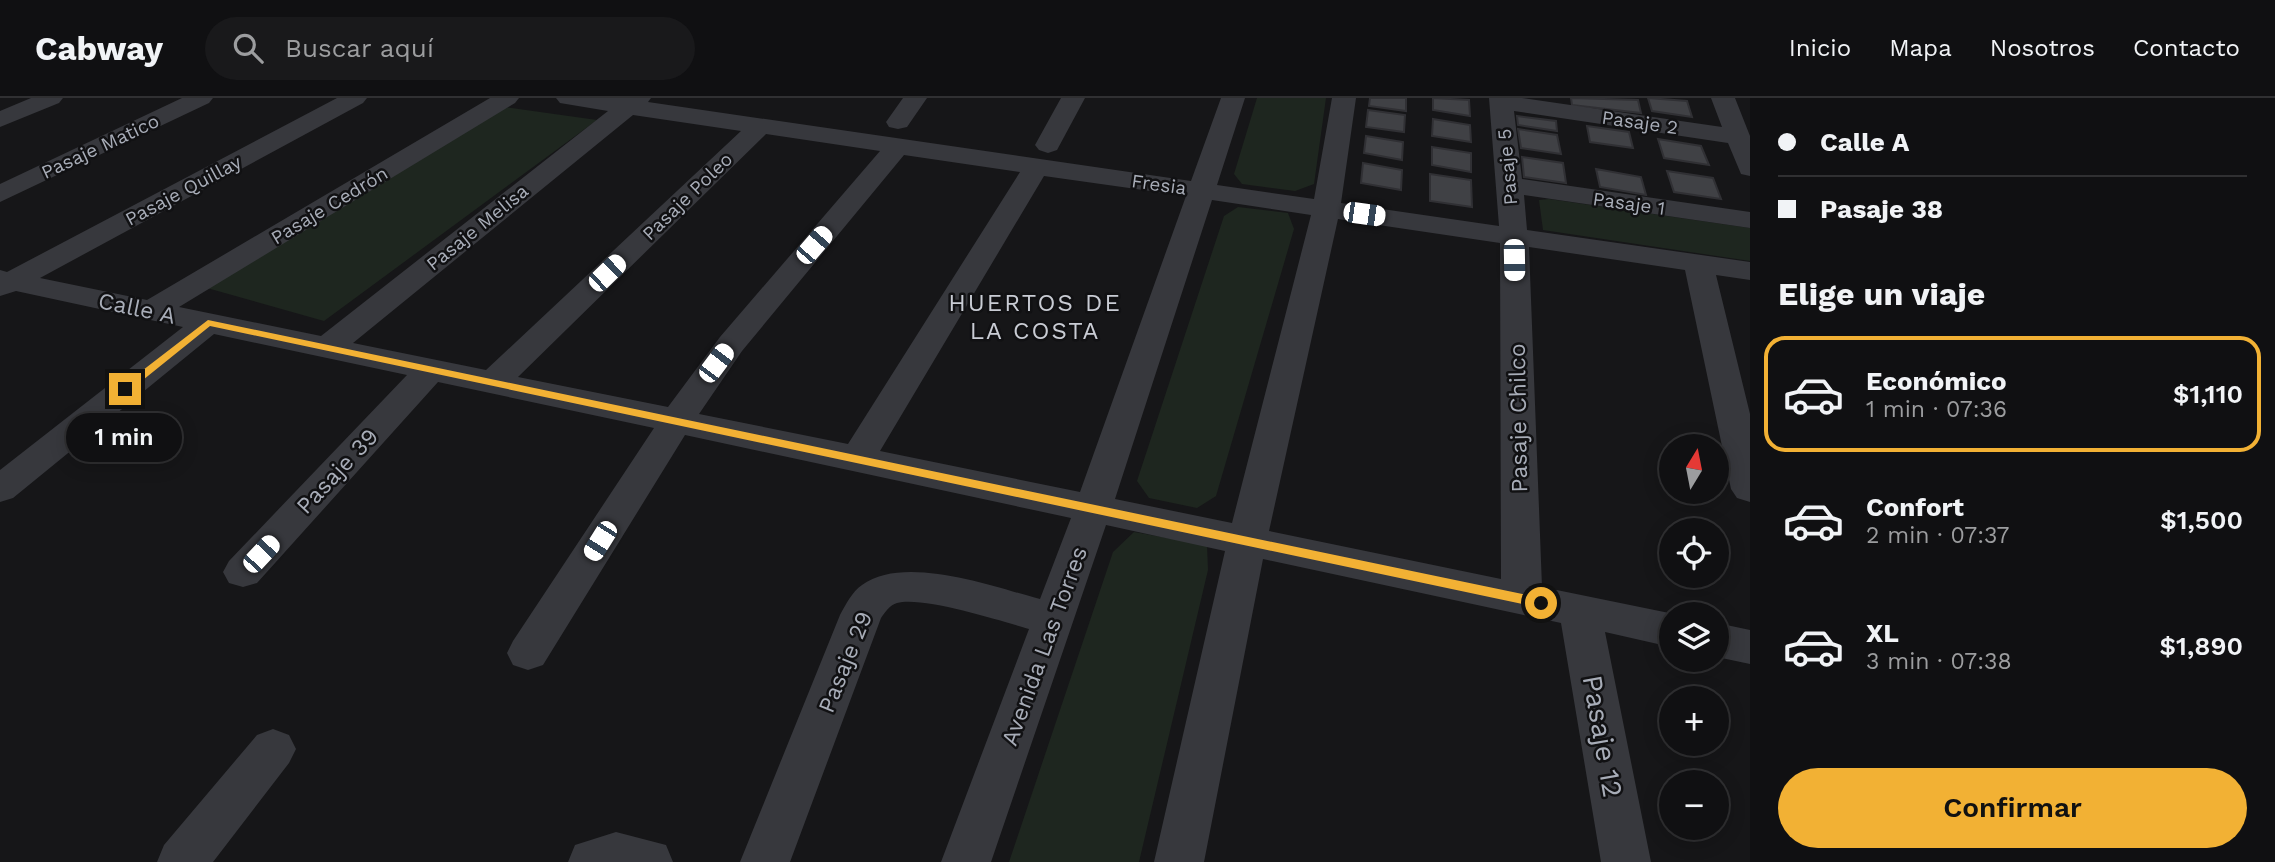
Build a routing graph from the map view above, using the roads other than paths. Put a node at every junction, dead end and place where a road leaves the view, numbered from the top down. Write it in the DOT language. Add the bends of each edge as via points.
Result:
graph roads {
  1 [pos="51,98"];
  2 [pos="201,98"];
  3 [pos="355,98"];
  4 [pos="507,98"];
  5 [pos="568,98"];
  6 [pos="915,98"];
  7 [pos="1073,98"];
  8 [pos="1233,98"];
  9 [pos="1344,98"];
  10 [pos="1723,98"];
  11 [pos="1501,100"];
  12 [pos="634,103"];
  13 [pos="0,120"];
  14 [pos="760,126"];
  15 [pos="1741,131"];
  16 [pos="898,134"];
  17 [pos="1043,156"];
  18 [pos="1750,168"];
  19 [pos="1509,185"];
  20 [pos="1202,191"];
  21 [pos="0,194"];
  22 [pos="1326,209"];
  23 [pos="1750,220"];
  24 [pos="1514,236"];
  25 [pos="1698,263"];
  26 [pos="1750,271"];
  27 [pos="3,283"];
  28 [pos="151,311"];
  29 [pos="208,323"];
  30 [pos="326,348"];
  31 [pos="431,370"];
  32 [pos="492,383"];
  33 [pos="676,421"];
  34 [pos="857,459"];
  35 [pos="0,489"];
  36 [pos="1750,489"];
  37 [pos="1093,509"];
  38 [pos="1247,541"];
  39 [pos="243,572"];
  40 [pos="1522,599"];
  41 [pos="1580,611"];
  42 [pos="1054,619"];
  43 [pos="1659,627"];
  44 [pos="1729,643"];
  45 [pos="1750,647"];
  46 [pos="528,653"];
  47 [pos="273,749"];
  48 [pos="182,862"];
  49 [pos="593,862"];
  50 [pos="648,862"];
  51 [pos="765,862"];
  52 [pos="966,862"];
  53 [pos="1178,862"];
  54 [pos="1626,862"];
  1 -- 13 [label="street"];
  2 -- 21 [label="street, Pasaje Matico"];
  3 -- 27 [label="street, Pasaje Quillay"];
  4 -- 28 [label="street, Pasaje Cedrón"];
  5 -- 12 [label="street, Fresia"];
  6 -- 16 [label="street"];
  7 -- 17 [label="street"];
  8 -- 20 [label="street, Avenida Las Torres"];
  9 -- 22 [label="street"];
  10 -- 15 [label="street"];
  11 -- 15 [label="street, Pasaje 2"];
  11 -- 19 [label="street, Pasaje 5"];
  12 -- 14 [label="street, Fresia"];
  12 -- 30 [label="street, Pasaje Melisa"];
  14 -- 16 [label="street, Fresia"];
  14 -- 32 [label="street, Pasaje Poleo"];
  15 -- 18 [label="street"];
  16 -- 17 [label="street, Fresia"];
  16 -- 33 [label="street" via="730,344"];
  17 -- 20 [label="street, Fresia"];
  17 -- 34 [label="street"];
  19 -- 23 [label="street, Pasaje 1"];
  19 -- 24 [label="street, Pasaje 5"];
  20 -- 22 [label="street, Fresia"];
  20 -- 37 [label="street, Avenida Las Torres"];
  22 -- 24 [label="street, Fresia"];
  22 -- 38 [label="street"];
  24 -- 25 [label="street, Fresia"];
  24 -- 40 [label="street, Pasaje Chilco"];
  25 -- 26 [label="street, Fresia"];
  25 -- 36 [label="street"];
  27 -- 28 [label="street, Calle A"];
  28 -- 29 [label="street, Calle A"];
  29 -- 30 [label="street, Calle A"];
  29 -- 35 [label="street"];
  30 -- 31 [label="street, Calle A"];
  31 -- 32 [label="street, Calle A"];
  31 -- 39 [label="street, Pasaje 39"];
  32 -- 33 [label="street, Calle A"];
  33 -- 34 [label="street, Calle A"];
  33 -- 46 [label="street"];
  34 -- 37 [label="street, Calle A"];
  37 -- 38 [label="street, Calle A"];
  37 -- 42 [label="street, Avenida Las Torres"];
  38 -- 40 [label="street, Calle A"];
  38 -- 53 [label="street"];
  40 -- 41 [label="street, Calle A"];
  41 -- 43 [label="street, Calle A"];
  41 -- 54 [label="street, Pasaje 12"];
  42 -- 51 [label="street, Pasaje 29" via="921,588 895,588 874,597 862,615"];
  42 -- 52 [label="street, Avenida Las Torres"];
  44 -- 45 [label="street"];
  47 -- 48 [label="street"];
  49 -- 50 [label="street" via="616,855"];
}
